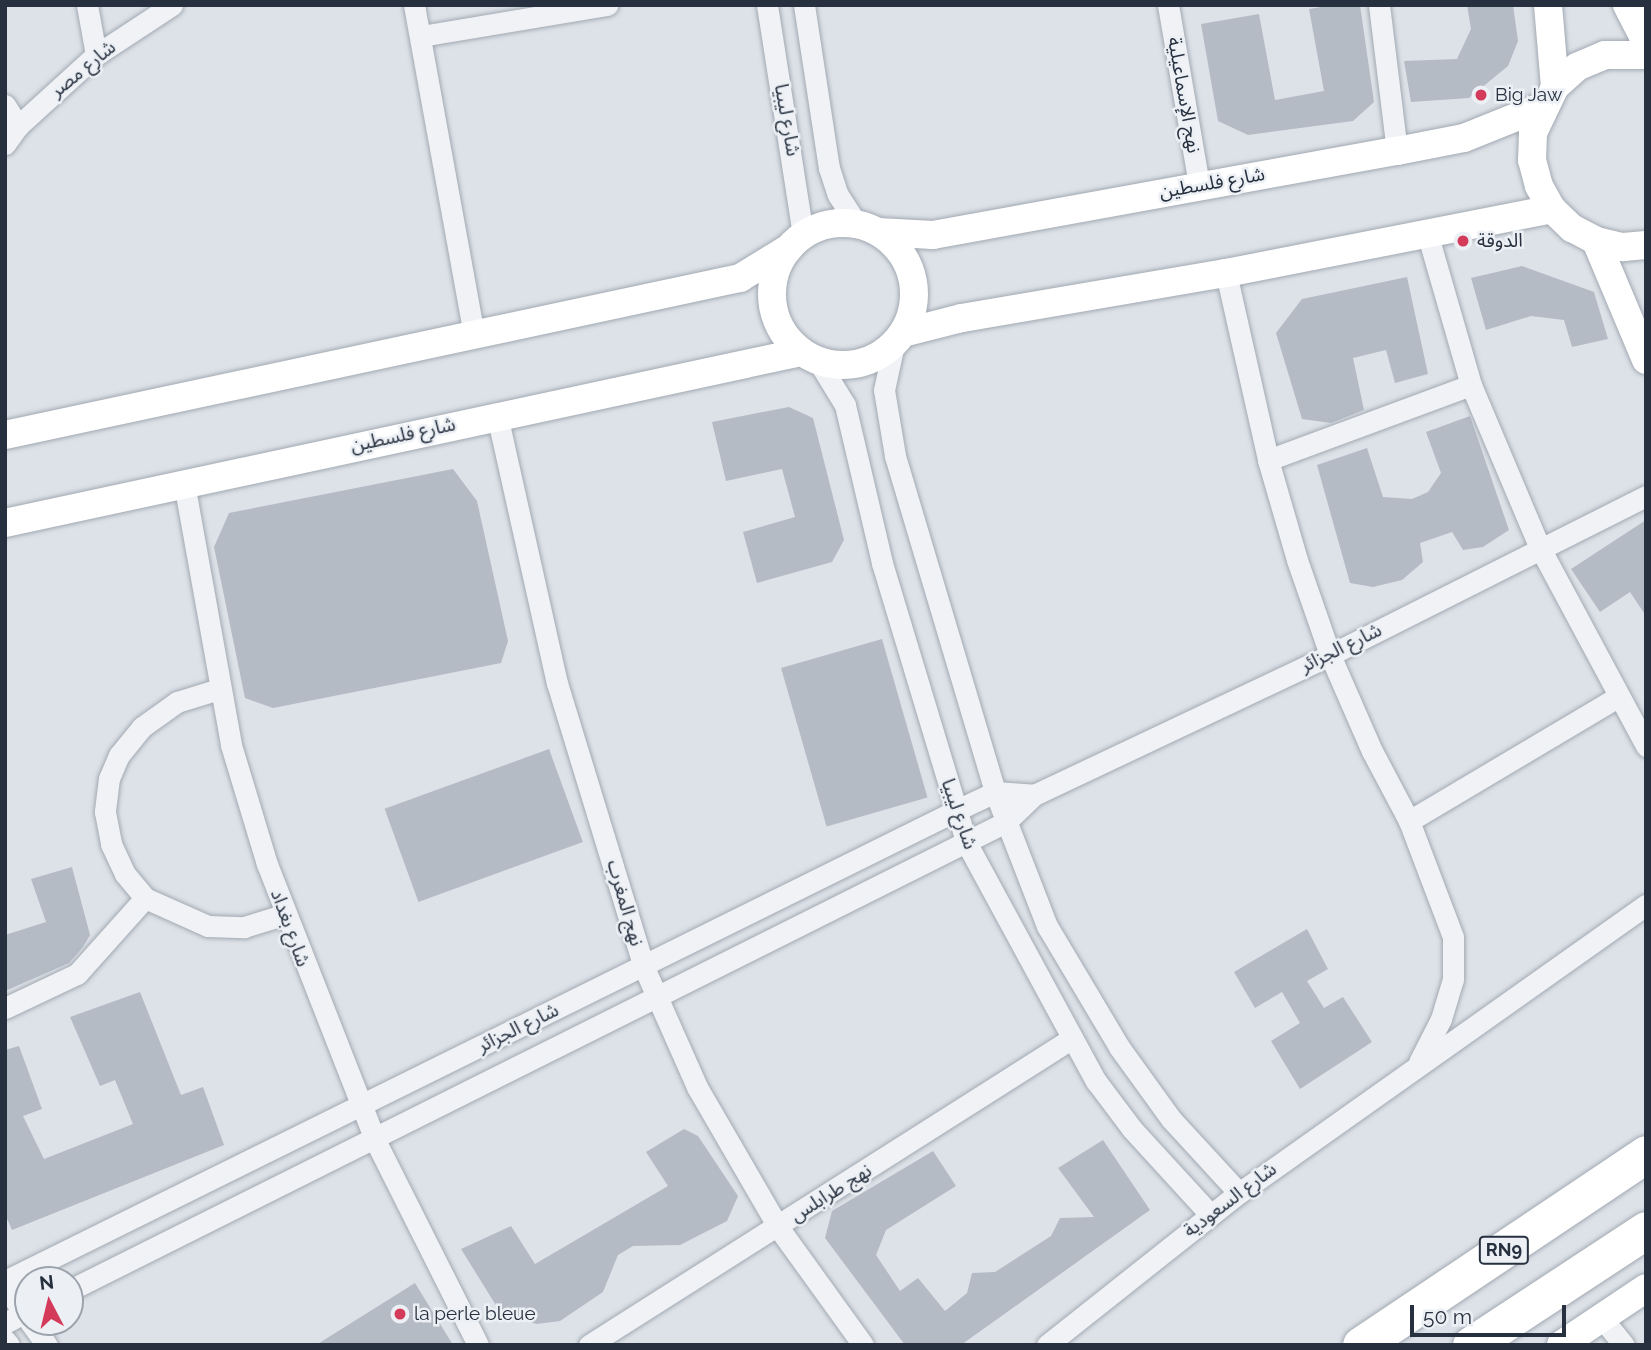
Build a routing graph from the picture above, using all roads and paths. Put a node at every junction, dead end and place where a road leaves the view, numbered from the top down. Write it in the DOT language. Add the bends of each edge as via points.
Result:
graph roads {
  1 [pos="87,5"];
  2 [pos="172,5"];
  3 [pos="414,5"];
  4 [pos="607,5"];
  5 [pos="767,5"];
  6 [pos="804,5"];
  7 [pos="1168,5"];
  8 [pos="1379,5"];
  9 [pos="1548,5"];
  10 [pos="1627,5"];
  11 [pos="421,36"];
  12 [pos="1646,43"];
  13 [pos="96,55"];
  14 [pos="1646,55"];
  15 [pos="1548,97"];
  16 [pos="5,105"];
  17 [pos="18,126"];
  18 [pos="5,144"];
  19 [pos="1397,151"];
  20 [pos="1199,185"];
  21 [pos="1552,209"];
  22 [pos="868,229"];
  23 [pos="1428,236"];
  24 [pos="1596,241"];
  25 [pos="796,242"];
  26 [pos="1646,245"];
  27 [pos="1226,273"];
  28 [pos="474,334"];
  29 [pos="898,338"];
  30 [pos="810,356"];
  31 [pos="1646,360"];
  32 [pos="1471,385"];
  33 [pos="497,415"];
  34 [pos="5,435"];
  35 [pos="1268,460"];
  36 [pos="184,483"];
  37 [pos="1646,496"];
  38 [pos="5,523"];
  39 [pos="1540,548"];
  40 [pos="1330,655"];
  41 [pos="219,689"];
  42 [pos="1618,697"];
  43 [pos="1646,746"];
  44 [pos="995,792"];
  45 [pos="1034,795"];
  46 [pos="957,810"];
  47 [pos="1409,821"];
  48 [pos="1006,822"];
  49 [pos="966,842"];
  50 [pos="145,898"];
  51 [pos="1646,905"];
  52 [pos="286,914"];
  53 [pos="643,965"];
  54 [pos="658,997"];
  55 [pos="5,1008"];
  56 [pos="1071,1039"];
  57 [pos="1419,1062"];
  58 [pos="360,1106"];
  59 [pos="375,1140"];
  60 [pos="1646,1154"];
  61 [pos="1239,1193"];
  62 [pos="1210,1214"];
  63 [pos="778,1227"];
  64 [pos="1646,1230"];
  65 [pos="1582,1273"];
  66 [pos="84,1283"];
  67 [pos="5,1284"];
  68 [pos="1646,1288"];
  69 [pos="14,1300"];
  70 [pos="1601,1317"];
  71 [pos="5,1340"];
  72 [pos="9,1345"];
  73 [pos="478,1345"];
  74 [pos="589,1345"];
  75 [pos="863,1345"];
  76 [pos="1047,1345"];
  77 [pos="1362,1345"];
  78 [pos="1471,1345"];
  79 [pos="1503,1345"];
  80 [pos="1561,1345"];
  81 [pos="1624,1345"];
  1 -- 13 [label="street"];
  2 -- 13 [label="street, شارع مصر"];
  3 -- 11 [label="street"];
  4 -- 11 [label="street"];
  5 -- 25 [label="street, شارع ليبيا"];
  6 -- 22 [label="street, شارع ليبيا" via="838,195"];
  7 -- 20 [label="street, نهج الإسماعيلية"];
  8 -- 19 [label="street"];
  9 -- 15 [label="street"];
  10 -- 12 [label="street"];
  11 -- 28 [label="street"];
  13 -- 17 [label="street, شارع مصر"];
  14 -- 15 [label="street, شارع فلسطين" via="1605,55 1577,67"];
  15 -- 19 [label="street, شارع فلسطين" via="1464,138"];
  15 -- 21 [label="street" via="1533,133 1532,160"];
  16 -- 17 [label="street"];
  17 -- 18 [label="street, شارع مصر"];
  19 -- 20 [label="street, شارع فلسطين"];
  20 -- 22 [label="street, شارع فلسطين" via="933,235"];
  21 -- 23 [label="street"];
  21 -- 24 [label="street" via="1572,228"];
  22 -- 25 [label="street" via="821,227"];
  22 -- 29 [label="street" via="894,244 912,278 913,306"];
  23 -- 27 [label="street"];
  23 -- 32 [label="street"];
  24 -- 26 [label="street" via="1623,247"];
  24 -- 31 [label="street"];
  25 -- 28 [label="street" via="740,278"];
  25 -- 30 [label="street" via="777,268 773,303 785,335"];
  27 -- 29 [label="street" via="962,318"];
  27 -- 35 [label="street"];
  28 -- 34 [label="street"];
  29 -- 30 [label="street" via="859,364"];
  29 -- 44 [label="street" via="884,390 895,456"];
  30 -- 33 [label="street, شارع فلسطين"];
  30 -- 46 [label="street, شارع ليبيا" via="845,405 882,564"];
  32 -- 35 [label="street"];
  32 -- 39 [label="street"];
  33 -- 36 [label="street, شارع فلسطين"];
  33 -- 53 [label="street, نهج المغرب" via="557,683"];
  35 -- 40 [label="street"];
  36 -- 38 [label="street, شارع فلسطين"];
  36 -- 41 [label="street, شارع بغداد"];
  37 -- 39 [label="street, شارع الجزائر"];
  39 -- 40 [label="street, شارع الجزائر"];
  39 -- 42 [label="street"];
  40 -- 45 [label="street, شارع الجزائر"];
  40 -- 47 [label="street" via="1371,751"];
  41 -- 50 [label="street" via="177,702 142,727 119,755 109,778 105,812 111,844 125,874"];
  41 -- 52 [label="street, شارع بغداد" via="246,801"];
  42 -- 43 [label="street"];
  42 -- 47 [label="street"];
  44 -- 45 [label="street, شارع الجزائر"];
  44 -- 46 [label="street, شارع الجزائر"];
  44 -- 48 [label="street"];
  45 -- 48 [label="street, شارع الجزائر"];
  46 -- 49 [label="street, شارع ليبيا"];
  46 -- 53 [label="street, شارع الجزائر"];
  47 -- 57 [label="street" via="1453,937 1453,979 1441,1019"];
  48 -- 49 [label="street, شارع الجزائر"];
  48 -- 61 [label="street" via="1047,926 1119,1047 1171,1119"];
  49 -- 54 [label="street, شارع الجزائر"];
  49 -- 56 [label="street, شارع ليبيا"];
  50 -- 52 [label="street" via="208,926 244,927"];
  50 -- 55 [label="street" via="77,974"];
  51 -- 57 [label="street, شارع السعودية"];
  52 -- 58 [label="street, شارع بغداد"];
  53 -- 54 [label="street, نهج المغرب"];
  53 -- 58 [label="street, شارع الجزائر"];
  54 -- 59 [label="street, شارع الجزائر"];
  54 -- 63 [label="street, نهج المغرب" via="697,1087"];
  56 -- 62 [label="street, شارع ليبيا" via="1132,1129"];
  56 -- 63 [label="street, نهج طرابلس"];
  57 -- 61 [label="street, شارع السعودية"];
  58 -- 59 [label="street, شارع بغداد"];
  58 -- 67 [label="street, شارع الجزائر"];
  59 -- 66 [label="street, شارع الجزائر"];
  59 -- 73 [label="street, شارع بغداد"];
  60 -- 77 [label="highway, RN9"];
  61 -- 62 [label="street, شارع السعودية"];
  62 -- 76 [label="street, شارع السعودية"];
  63 -- 74 [label="street, نهج طرابلس"];
  63 -- 75 [label="street, نهج المغرب"];
  64 -- 65 [label="highway"];
  65 -- 78 [label="highway"];
  65 -- 79 [label="highway"];
  67 -- 69 [label="street"];
  68 -- 70 [label="street"];
  70 -- 80 [label="street"];
  70 -- 81 [label="street"];
  71 -- 72 [label="street"];
}
